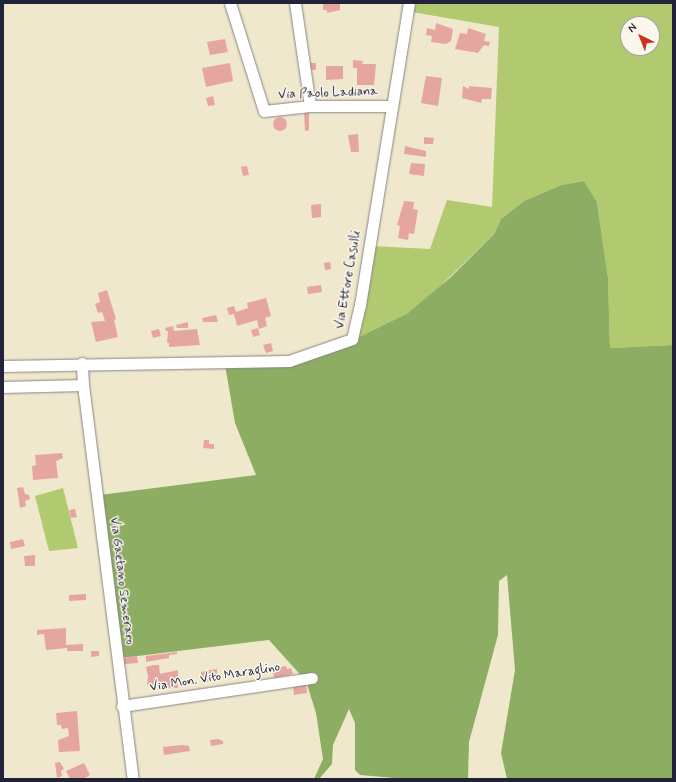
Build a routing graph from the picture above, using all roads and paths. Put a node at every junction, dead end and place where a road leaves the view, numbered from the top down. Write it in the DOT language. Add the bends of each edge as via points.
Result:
graph roads {
  1 [pos="230,3"];
  2 [pos="295,3"];
  3 [pos="409,3"];
  4 [pos="310,106"];
  5 [pos="392,106"];
  6 [pos="82,363"];
  7 [pos="3,366"];
  8 [pos="83,385"];
  9 [pos="3,387"];
  10 [pos="312,678"];
  11 [pos="122,706"];
  12 [pos="133,779"];
  1 -- 4 [label="street, Via Paolo Ladiana" via="264,111"];
  2 -- 4 [label="street"];
  3 -- 5 [label="street, Via Ettore Casulli"];
  4 -- 5 [label="street, Via Paolo Ladiana"];
  5 -- 6 [label="street, Via Ettore Casulli" via="352,339 290,361"];
  6 -- 7 [label="street, Via Ettore Casulli"];
  6 -- 8 [label="street"];
  8 -- 9 [label="street"];
  8 -- 11 [label="street, Via Gaetano Semeraro"];
  10 -- 11 [label="street, Via Mon. Vito Maraglino"];
  11 -- 12 [label="street, Via Gaetano Semeraro"];
}
